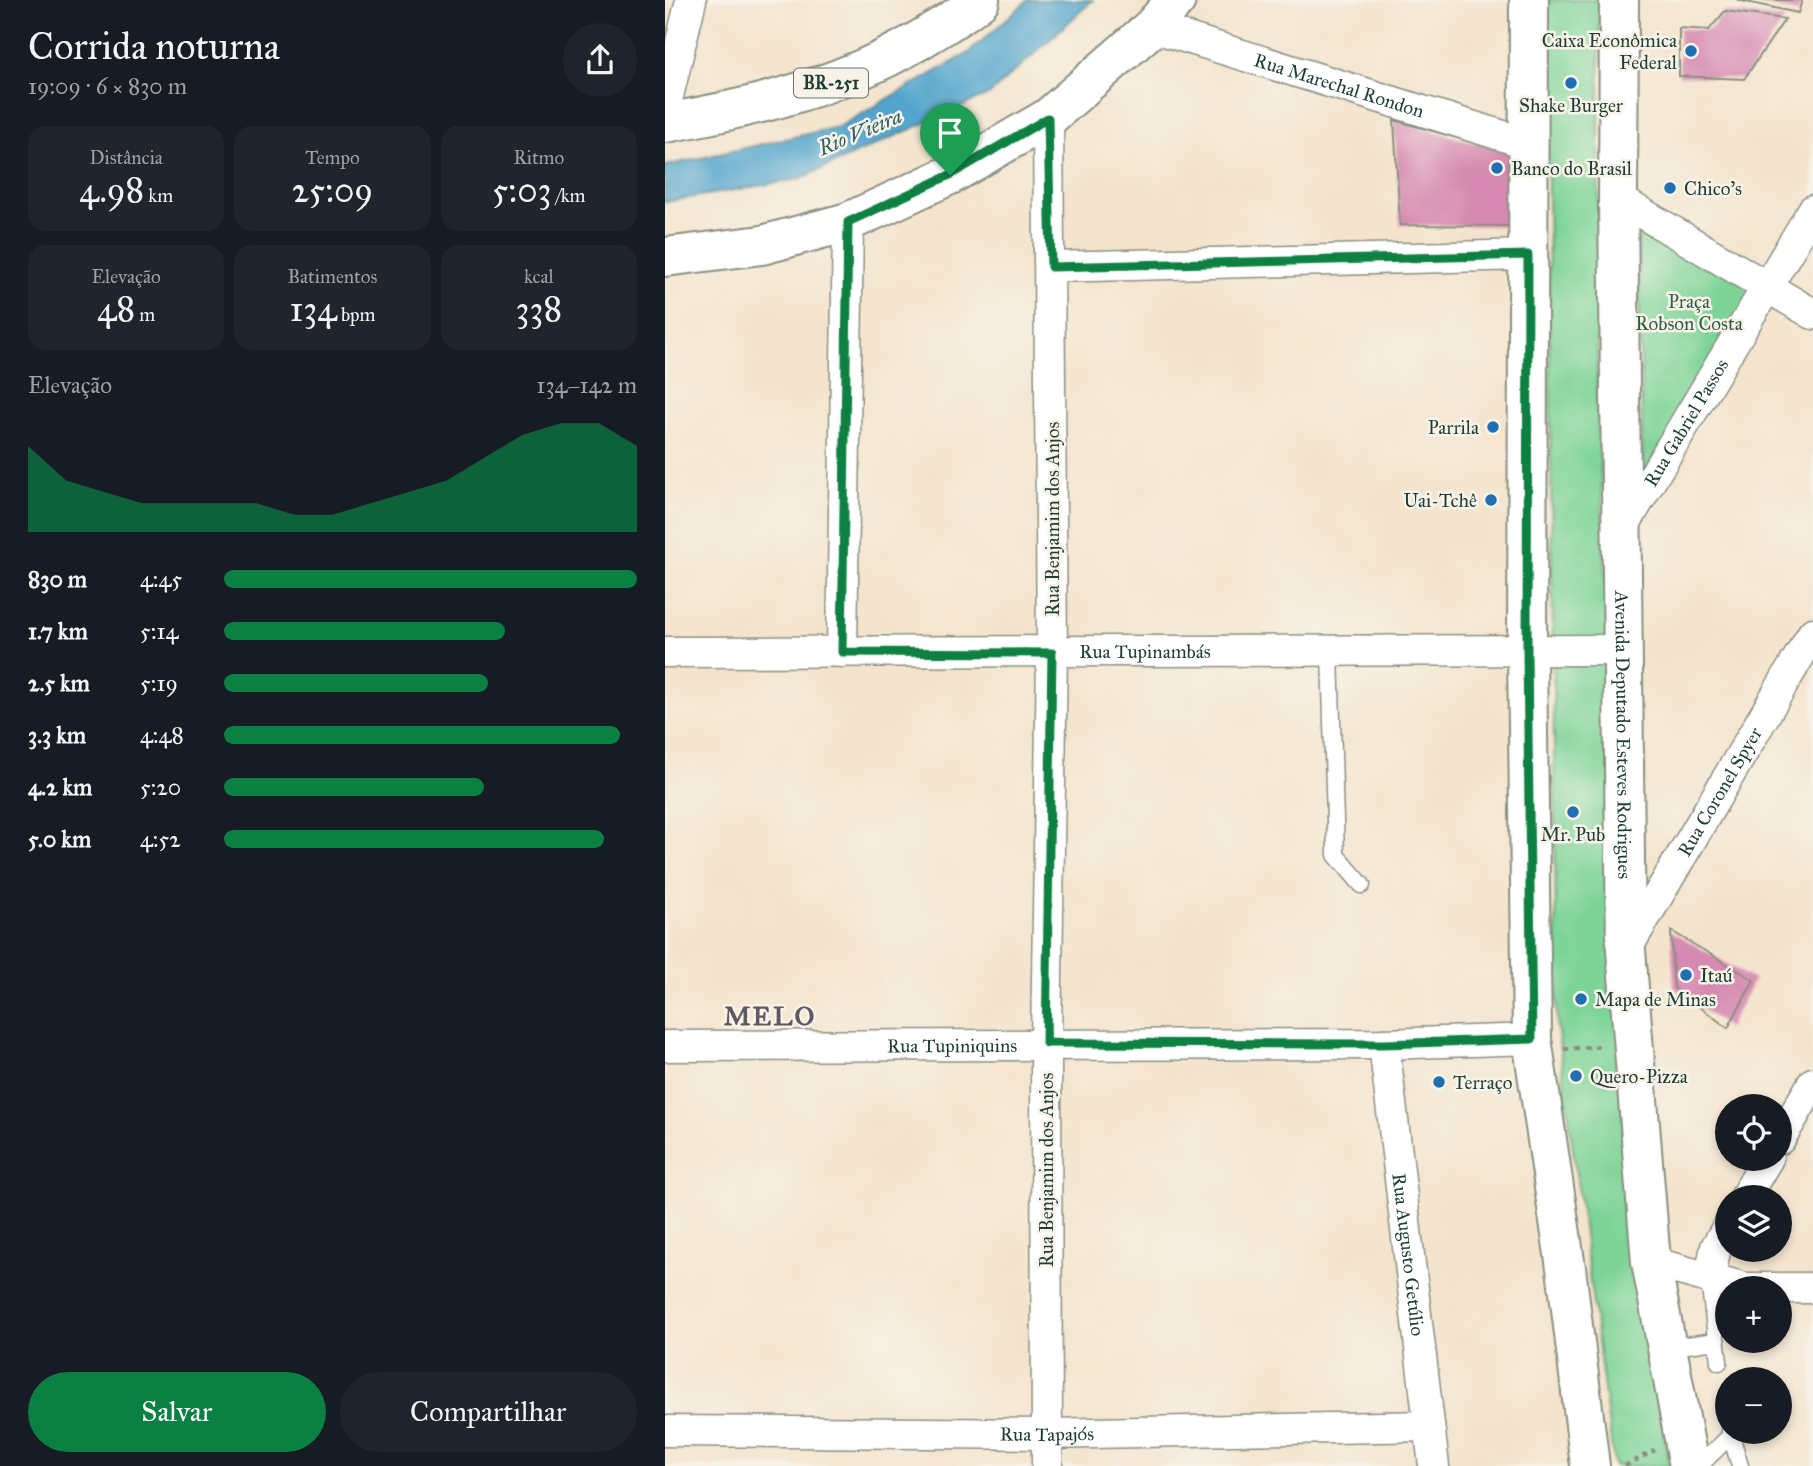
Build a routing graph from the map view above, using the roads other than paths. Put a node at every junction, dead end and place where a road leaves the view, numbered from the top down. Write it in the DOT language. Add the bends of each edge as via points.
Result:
graph roads {
  1 [pos="691,0"];
  2 [pos="1529,0"];
  3 [pos="1619,0"];
  4 [pos="974,3"];
  5 [pos="1164,13"];
  6 [pos="665,109"];
  7 [pos="1048,118"];
  8 [pos="665,123"];
  9 [pos="1527,143"];
  10 [pos="1618,199"];
  11 [pos="1813,210"];
  12 [pos="848,222"];
  13 [pos="1528,255"];
  14 [pos="665,257"];
  15 [pos="1051,267"];
  16 [pos="1769,287"];
  17 [pos="1813,314"];
  18 [pos="1623,527"];
  19 [pos="1813,634"];
  20 [pos="1625,650"];
  21 [pos="665,652"];
  22 [pos="842,652"];
  23 [pos="1052,653"];
  24 [pos="1330,653"];
  25 [pos="1527,653"];
  26 [pos="1361,886"];
  27 [pos="1626,950"];
  28 [pos="1046,1043"];
  29 [pos="1384,1044"];
  30 [pos="1550,1044"];
  31 [pos="665,1046"];
  32 [pos="1813,1083"];
  33 [pos="1792,1119"];
  34 [pos="1715,1252"];
  35 [pos="1651,1262"];
  36 [pos="1709,1279"];
  37 [pos="1715,1280"];
  38 [pos="1792,1287"];
  39 [pos="1813,1287"];
  40 [pos="1715,1341"];
  41 [pos="1667,1348"];
  42 [pos="1717,1353"];
  43 [pos="1719,1362"];
  44 [pos="1429,1426"];
  45 [pos="665,1431"];
  46 [pos="1047,1434"];
  47 [pos="1720,1444"];
  48 [pos="1734,1444"];
  49 [pos="1047,1466"];
  50 [pos="1434,1466"];
  51 [pos="1590,1466"];
  52 [pos="1689,1466"];
  53 [pos="1699,1466"];
  54 [pos="1740,1466"];
  1 -- 6 [label="street"];
  2 -- 9 [label="street"];
  3 -- 10 [label="street, Avenida Deputado Esteves Rodrigues"];
  4 -- 8 [label="street, BR-251" via="891,58 823,86 743,110"];
  5 -- 7 [label="street"];
  5 -- 9 [label="street, Rua Marechal Rondon"];
  7 -- 12 [label="street" via="950,175"];
  7 -- 15 [label="street, Rua Benjamim dos Anjos"];
  9 -- 13 [label="street"];
  10 -- 16 [label="street"];
  10 -- 18 [label="street, Avenida Deputado Esteves Rodrigues"];
  11 -- 16 [label="street, Rua Gabriel Passos"];
  12 -- 14 [label="street" via="762,245"];
  12 -- 22 [label="street"];
  13 -- 15 [label="street"];
  13 -- 25 [label="street"];
  15 -- 23 [label="street, Rua Benjamim dos Anjos"];
  16 -- 17 [label="street"];
  16 -- 18 [label="street, Rua Gabriel Passos"];
  18 -- 20 [label="street, Avenida Deputado Esteves Rodrigues"];
  19 -- 27 [label="street, Rua Coronel Spyer"];
  20 -- 25 [label="street, Rua Tupinambás"];
  20 -- 27 [label="street, Avenida Deputado Esteves Rodrigues"];
  21 -- 22 [label="street, Rua Tupinambás"];
  22 -- 23 [label="street, Rua Tupinambás"];
  23 -- 24 [label="street, Rua Tupinambás"];
  23 -- 28 [label="street, Rua Benjamim dos Anjos"];
  24 -- 25 [label="street, Rua Tupinambás"];
  24 -- 26 [label="lane" via="1336,855"];
  25 -- 30 [label="street"];
  27 -- 35 [label="street, Avenida Deputado Esteves Rodrigues"];
  28 -- 29 [label="street, Rua Tupiniquins"];
  28 -- 31 [label="street, Rua Tupiniquins"];
  28 -- 46 [label="street, Rua Benjamim dos Anjos"];
  29 -- 30 [label="street, Rua Tupiniquins"];
  29 -- 44 [label="street, Rua Augusto Getúlio"];
  30 -- 51 [label="street" via="1566,1268"];
  32 -- 33 [label="street"];
  34 -- 36 [label="street"];
  35 -- 36 [label="street"];
  35 -- 41 [label="street, Avenida Deputado Esteves Rodrigues"];
  36 -- 37 [label="street"];
  36 -- 40 [label="lane"];
  38 -- 39 [label="street"];
  40 -- 41 [label="lane"];
  41 -- 52 [label="street, Avenida Deputado Esteves Rodrigues"];
  42 -- 43 [label="lane"];
  44 -- 46 [label="street, Rua Tapajós"];
  44 -- 50 [label="street, Rua Augusto Getúlio"];
  45 -- 46 [label="street, Rua Tapajós"];
  46 -- 49 [label="street, Rua Benjamim dos Anjos"];
  47 -- 53 [label="lane"];
  48 -- 54 [label="lane"];
}
